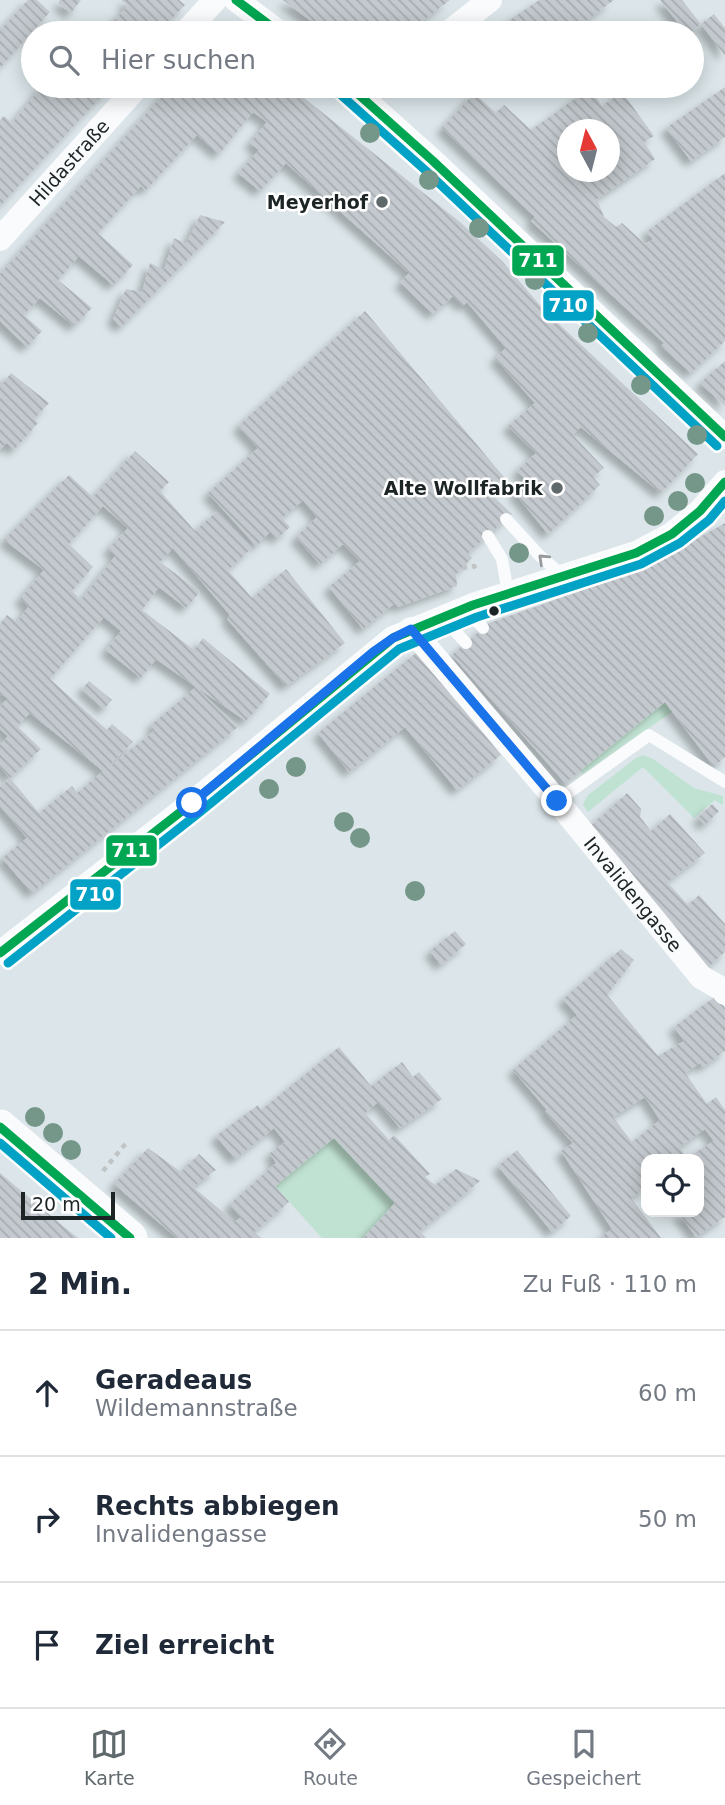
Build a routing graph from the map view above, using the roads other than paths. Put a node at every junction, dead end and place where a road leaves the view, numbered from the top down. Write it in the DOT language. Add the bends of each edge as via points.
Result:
graph roads {
  1 [pos="215,0"];
  2 [pos="236,0"];
  3 [pos="490,0"];
  4 [pos="196,21"];
  5 [pos="263,21"];
  6 [pos="463,21"];
  7 [pos="127,98"];
  8 [pos="373,98"];
  9 [pos="0,239"];
  10 [pos="725,437"];
  11 [pos="725,482"];
  12 [pos="506,519"];
  13 [pos="488,536"];
  14 [pos="563,576"];
  15 [pos="508,593"];
  16 [pos="465,608"];
  17 [pos="442,617"];
  18 [pos="483,628"];
  19 [pos="411,629"];
  20 [pos="466,643"];
  21 [pos="725,782"];
  22 [pos="557,801"];
  23 [pos="0,953"];
  24 [pos="725,993"];
  25 [pos="0,1127"];
  26 [pos="130,1238"];
  1 -- 4 [label="street"];
  2 -- 5 [label="street"];
  3 -- 6 [label="street"];
  7 -- 9 [label="street, Hildastraße"];
  8 -- 10 [label="street"];
  11 -- 14 [label="street" via="672,534 636,553"];
  14 -- 12 [label="lane, one-way"];
  13 -- 15 [label="lane" via="502,559"];
  14 -- 15 [label="street"];
  15 -- 16 [label="street"];
  16 -- 17 [label="street"];
  16 -- 18 [label="lane"];
  17 -- 19 [label="street"];
  17 -- 20 [label="lane"];
  19 -- 22 [label="street, Invalidengasse"];
  19 -- 23 [label="street" via="373,652 192,803"];
  21 -- 22 [label="lane" via="649,735"];
  22 -- 24 [label="street, Invalidengasse" via="701,977"];
  25 -- 26 [label="street"];
}
